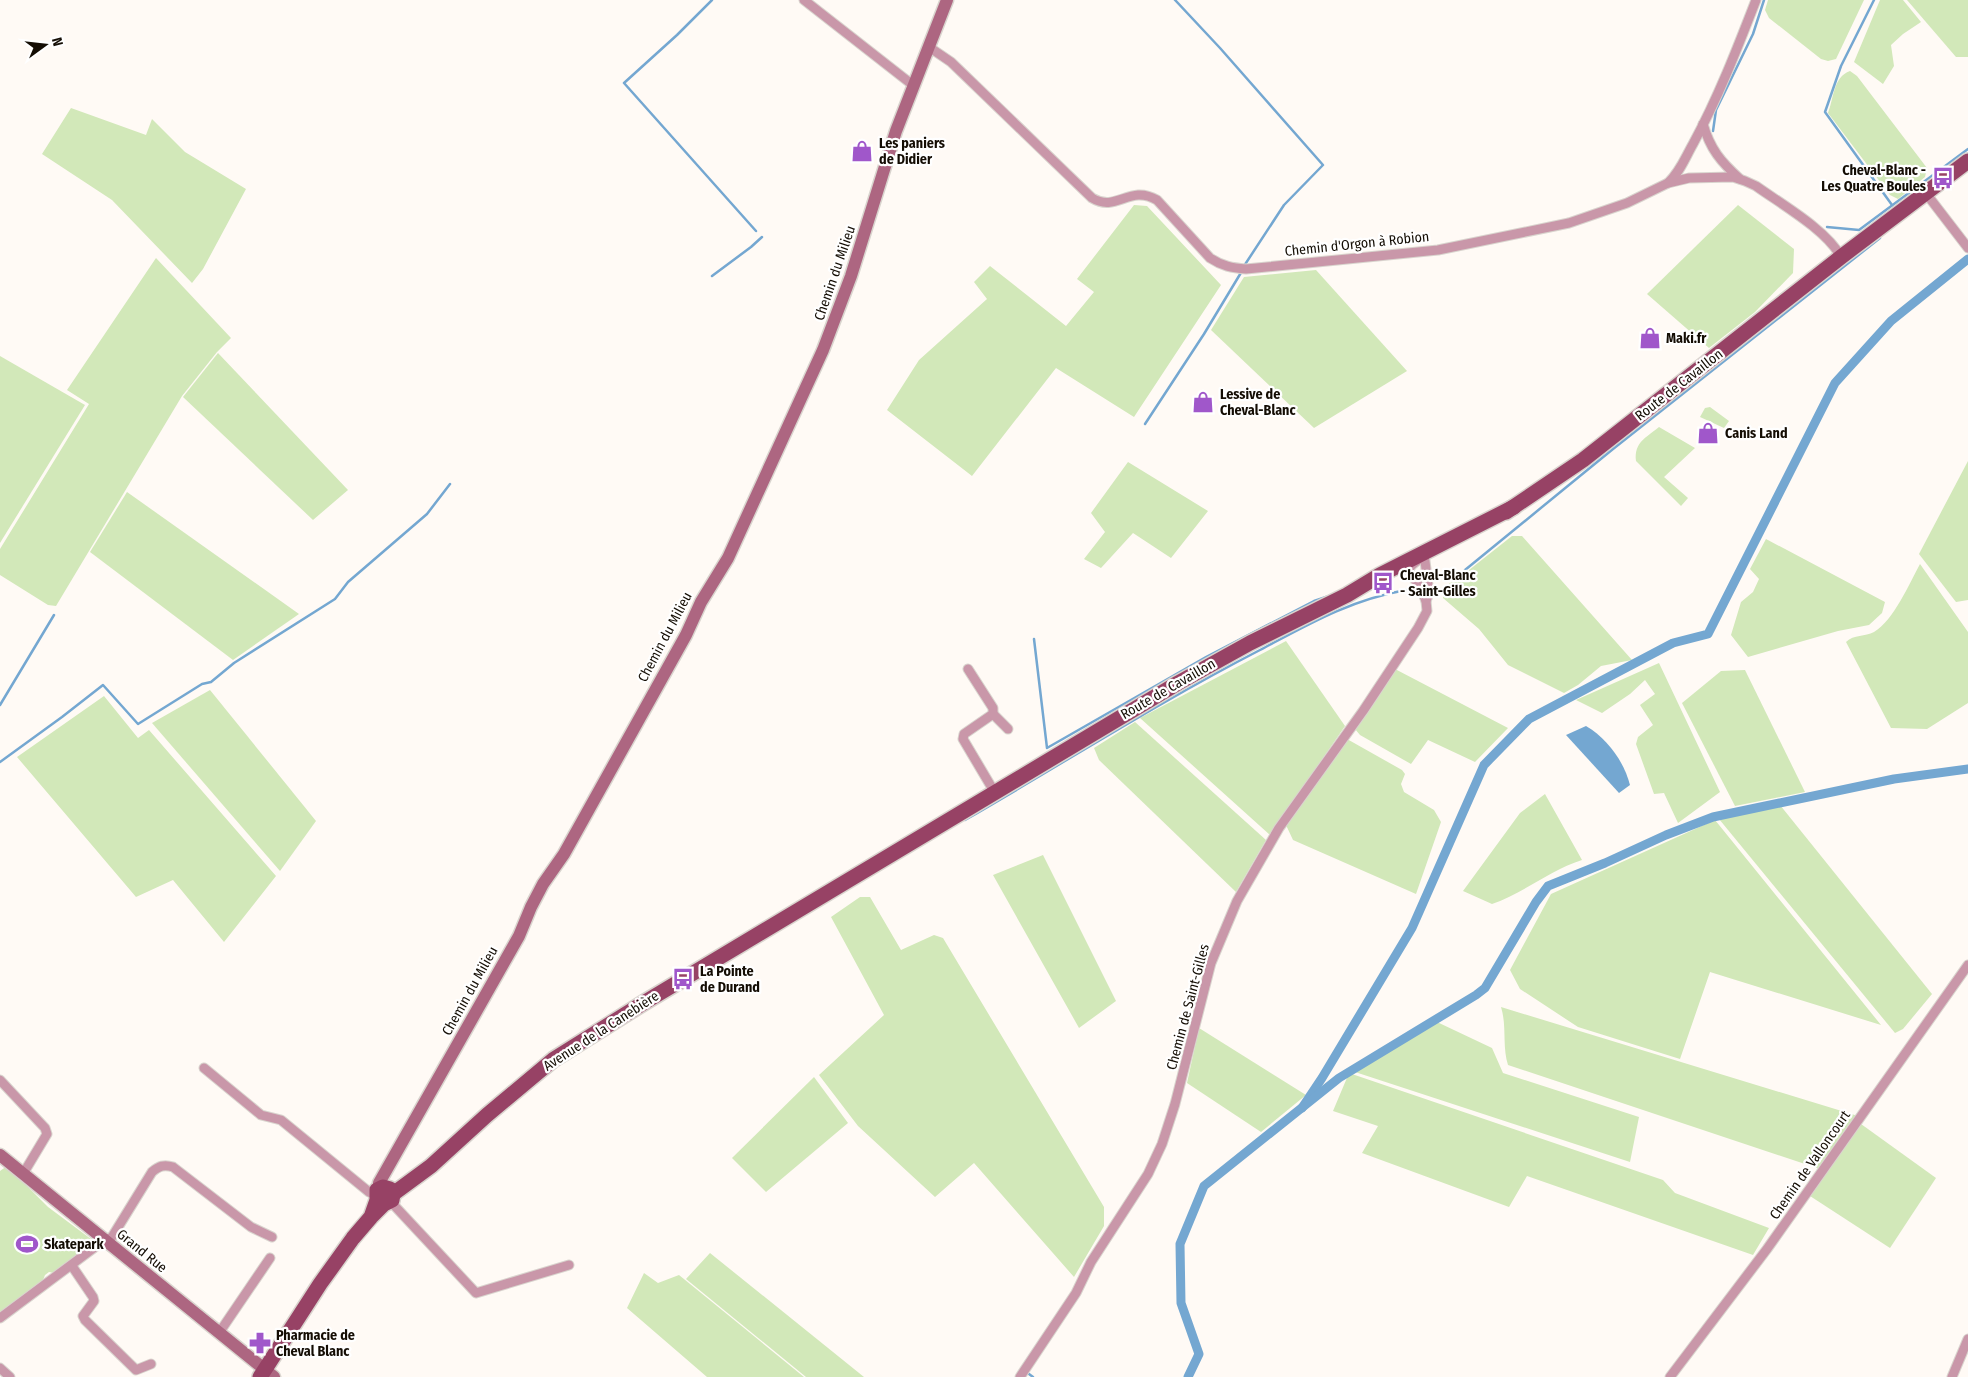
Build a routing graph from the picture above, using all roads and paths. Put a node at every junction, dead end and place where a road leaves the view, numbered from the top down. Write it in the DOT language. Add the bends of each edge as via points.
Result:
graph roads {
  1 [pos="804,0"];
  2 [pos="946,0"];
  3 [pos="1756,0"];
  4 [pos="929,47"];
  5 [pos="914,86"];
  6 [pos="1704,124"];
  7 [pos="1968,160"];
  8 [pos="1740,179"];
  9 [pos="1668,183"];
  10 [pos="1925,192"];
  11 [pos="1968,248"];
  12 [pos="1841,257"];
  13 [pos="1514,507"];
  14 [pos="1461,534"];
  15 [pos="1424,560"];
  16 [pos="1407,566"];
  17 [pos="1426,601"];
  18 [pos="968,669"];
  19 [pos="993,714"];
  20 [pos="1008,730"];
  21 [pos="995,794"];
  22 [pos="1968,965"];
  23 [pos="204,1068"];
  24 [pos="0,1080"];
  25 [pos="0,1156"];
  26 [pos="23,1174"];
  27 [pos="386,1192"];
  28 [pos="272,1237"];
  29 [pos="106,1241"];
  30 [pos="270,1258"];
  31 [pos="569,1265"];
  32 [pos="72,1266"];
  33 [pos="0,1318"];
  34 [pos="219,1333"];
  35 [pos="1968,1339"];
  36 [pos="150,1364"];
  37 [pos="0,1368"];
  38 [pos="266,1374"];
  39 [pos="10,1377"];
  40 [pos="1020,1377"];
  41 [pos="1670,1377"];
  42 [pos="1952,1377"];
  1 -- 5 [label="street"];
  2 -- 4 [label="street, Chemin du Milieu"];
  3 -- 6 [label="street"];
  4 -- 5 [label="street, Chemin du Milieu"];
  4 -- 9 [label="street, Chemin d'Orgon à Robion" via="951,62 1092,198 1100,203 1110,203 1138,194 1148,195 1157,200 1210,258 1231,268 1438,250 1569,223 1627,203"];
  5 -- 27 [label="street, Chemin du Milieu" via="892,142 838,311 728,558 564,854 543,884"];
  6 -- 8 [label="street" via="1716,154"];
  6 -- 9 [label="street" via="1678,172"];
  7 -- 10 [label="main road, Route de Cavaillon"];
  8 -- 9 [label="street, Chemin d'Orgon à Robion" via="1689,178"];
  8 -- 12 [label="street, Chemin d'Orgon à Robion" via="1756,186 1818,230"];
  10 -- 11 [label="street"];
  10 -- 12 [label="main road, Route de Cavaillon"];
  12 -- 13 [label="main road, Route de Cavaillon" via="1583,460"];
  13 -- 14 [label="main road, Route de Cavaillon"];
  13 -- 15 [label="main road, Route de Cavaillon" via="1469,538"];
  14 -- 15 [label="street" via="1453,543"];
  14 -- 16 [label="main road, Route de Cavaillon"];
  15 -- 16 [label="main road, Route de Cavaillon"];
  15 -- 17 [label="street, Chemin de Saint-Gilles" via="1429,593"];
  16 -- 17 [label="street"];
  16 -- 21 [label="main road, Route de Cavaillon" via="1380,575 1178,683"];
  17 -- 40 [label="street, Chemin de Saint-Gilles" via="1427,611 1418,628 1279,828 1237,901 1211,963 1184,1074 1162,1144 1148,1174 1091,1262 1076,1293"];
  18 -- 19 [label="street" via="993,708"];
  19 -- 20 [label="street"];
  19 -- 21 [label="street" via="964,734 963,739"];
  21 -- 27 [label="main road, Avenue de la Canebière" via="554,1059 431,1166"];
  22 -- 41 [label="street, Chemin de Valloncourt" via="1767,1249"];
  23 -- 27 [label="street" via="261,1115 281,1120 369,1192"];
  24 -- 26 [label="street" via="45,1128 46,1134"];
  25 -- 26 [label="street, Grand Rue"];
  26 -- 29 [label="street, Grand Rue"];
  27 -- 31 [label="street" via="476,1293"];
  27 -- 38 [label="main road" via="320,1284"];
  28 -- 29 [label="street" via="251,1227 173,1167 166,1165 152,1172 112,1237"];
  29 -- 32 [label="street"];
  29 -- 34 [label="street, Grand Rue"];
  30 -- 34 [label="street"];
  32 -- 33 [label="street"];
  32 -- 36 [label="street" via="94,1301 84,1316 85,1320 136,1370"];
  34 -- 38 [label="street, Grand Rue"];
  35 -- 42 [label="street"];
  37 -- 39 [label="street"];
}
